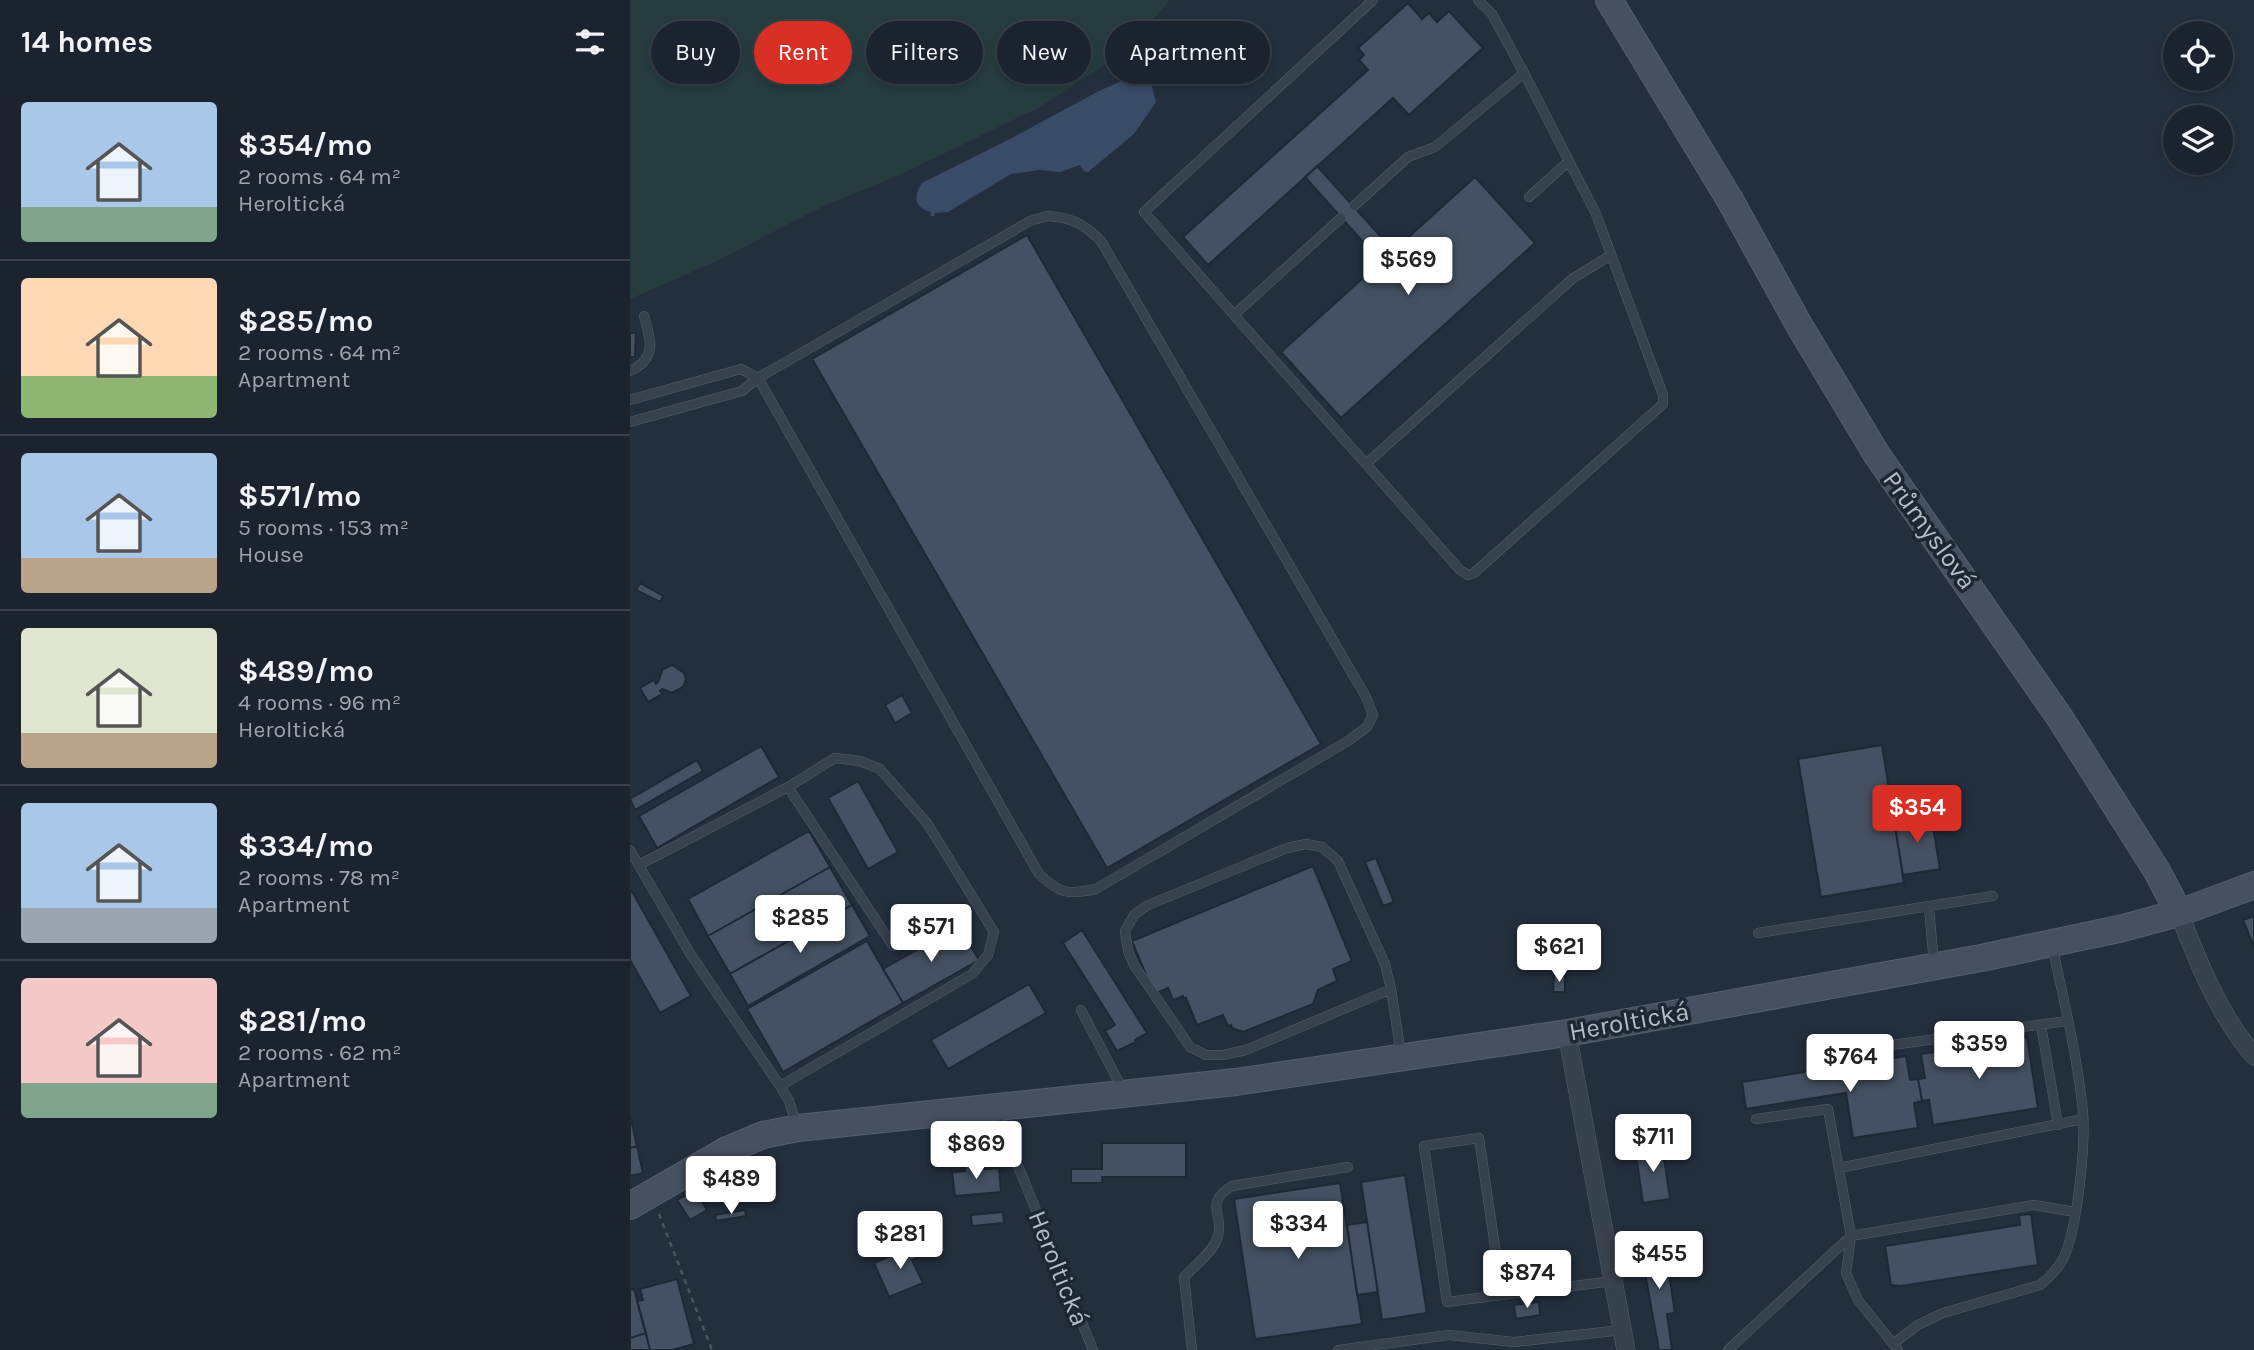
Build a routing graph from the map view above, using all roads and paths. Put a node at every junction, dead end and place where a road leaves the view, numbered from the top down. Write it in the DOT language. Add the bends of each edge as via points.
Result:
graph roads {
  1 [pos="1373,0"];
  2 [pos="1478,0"];
  3 [pos="1609,0"];
  4 [pos="1524,73"];
  5 [pos="1569,161"];
  6 [pos="1529,197"];
  7 [pos="1354,206"];
  8 [pos="1341,218"];
  9 [pos="1611,255"];
  10 [pos="1234,315"];
  11 [pos="644,316"];
  12 [pos="630,371"];
  13 [pos="758,377"];
  14 [pos="630,400"];
  15 [pos="630,422"];
  16 [pos="1366,464"];
  17 [pos="788,788"];
  18 [pos="630,850"];
  19 [pos="639,865"];
  20 [pos="2254,885"];
  21 [pos="1993,896"];
  22 [pos="1929,908"];
  23 [pos="2179,913"];
  24 [pos="1758,933"];
  25 [pos="2052,943"];
  26 [pos="893,946"];
  27 [pos="1934,966"];
  28 [pos="1391,989"];
  29 [pos="1081,1010"];
  30 [pos="2067,1021"];
  31 [pos="2041,1024"];
  32 [pos="1567,1033"];
  33 [pos="1841,1052"];
  34 [pos="1402,1056"];
  35 [pos="2254,1056"];
  36 [pos="780,1086"];
  37 [pos="1125,1094"];
  38 [pos="994,1108"];
  39 [pos="1756,1119"];
  40 [pos="2083,1119"];
  41 [pos="2058,1125"];
  42 [pos="797,1128"];
  43 [pos="1348,1167"];
  44 [pos="1839,1168"];
  45 [pos="640,1200"];
  46 [pos="2075,1212"];
  47 [pos="1850,1236"];
  48 [pos="1613,1281"];
  49 [pos="1502,1295"];
  50 [pos="1622,1330"];
  51 [pos="1896,1347"];
  52 [pos="712,1350"];
  53 [pos="1093,1350"];
  54 [pos="1192,1350"];
  55 [pos="1338,1350"];
  56 [pos="1626,1350"];
  57 [pos="1728,1350"];
  1 -- 10 [label="lane" via="1144,212"];
  2 -- 4 [label="lane" via="1492,14"];
  3 -- 23 [label="street, Průmyslová" via="1877,455 2060,718"];
  4 -- 5 [label="lane"];
  4 -- 7 [label="lane" via="1435,147 1408,157"];
  5 -- 6 [label="lane"];
  5 -- 9 [label="lane"];
  8 -- 10 [label="lane"];
  9 -- 16 [label="lane" via="1572,279"];
  9 -- 16 [label="lane" via="1663,404 1474,573 1460,570"];
  10 -- 16 [label="lane"];
  11 -- 12 [label="lane" via="652,343 646,359"];
  13 -- 13 [label="lane" via="1030,221 1064,217 1085,225 1101,241 1366,698 1373,716 1367,727 1096,889 1074,894 1055,889 1040,874"];
  13 -- 14 [label="lane" via="741,369"];
  13 -- 15 [label="lane" via="742,391"];
  17 -- 19 [label="lane"];
  17 -- 26 [label="lane"];
  17 -- 36 [label="lane" via="835,758 880,769 927,823 994,932 988,955 972,974"];
  18 -- 19 [label="lane"];
  19 -- 36 [label="lane" via="697,965"];
  20 -- 23 [label="street, Heroltická"];
  21 -- 22 [label="lane"];
  22 -- 24 [label="lane"];
  22 -- 27 [label="lane"];
  23 -- 25 [label="street, Heroltická"];
  23 -- 35 [label="street, Průmyslová" via="2207,985"];
  25 -- 27 [label="street, Heroltická"];
  25 -- 30 [label="lane"];
  27 -- 32 [label="street, Heroltická"];
  28 -- 28 [label="lane" via="1385,964 1338,861 1322,847 1287,848 1146,906 1125,930 1134,965 1190,1047 1206,1055 1246,1050"];
  28 -- 34 [label="lane"];
  29 -- 37 [label="lane"];
  30 -- 31 [label="lane"];
  30 -- 40 [label="lane"];
  31 -- 33 [label="lane"];
  31 -- 41 [label="lane"];
  32 -- 34 [label="street, Heroltická"];
  32 -- 48 [label="street"];
  34 -- 37 [label="street, Heroltická"];
  36 -- 42 [label="lane"];
  37 -- 38 [label="street, Heroltická"];
  38 -- 42 [label="street, Heroltická"];
  38 -- 53 [label="lane, Heroltická"];
  39 -- 44 [label="lane" via="1828,1109"];
  40 -- 41 [label="lane"];
  40 -- 46 [label="lane"];
  41 -- 44 [label="lane"];
  42 -- 45 [label="street, Heroltická" via="724,1151"];
  43 -- 54 [label="lane" via="1232,1186 1219,1194 1216,1242 1184,1277"];
  44 -- 47 [label="lane"];
  45 -- 52 [label="path"];
  46 -- 47 [label="lane" via="2034,1205"];
  46 -- 51 [label="lane" via="2063,1258 2040,1285 1943,1313 1918,1325"];
  47 -- 51 [label="lane" via="1846,1273 1858,1300"];
  47 -- 57 [label="lane"];
  48 -- 49 [label="lane"];
  48 -- 50 [label="street"];
  49 -- 49 [label="lane" via="1447,1302 1424,1146 1479,1138"];
  50 -- 55 [label="lane" via="1514,1342 1449,1335"];
  50 -- 56 [label="street"];
}
